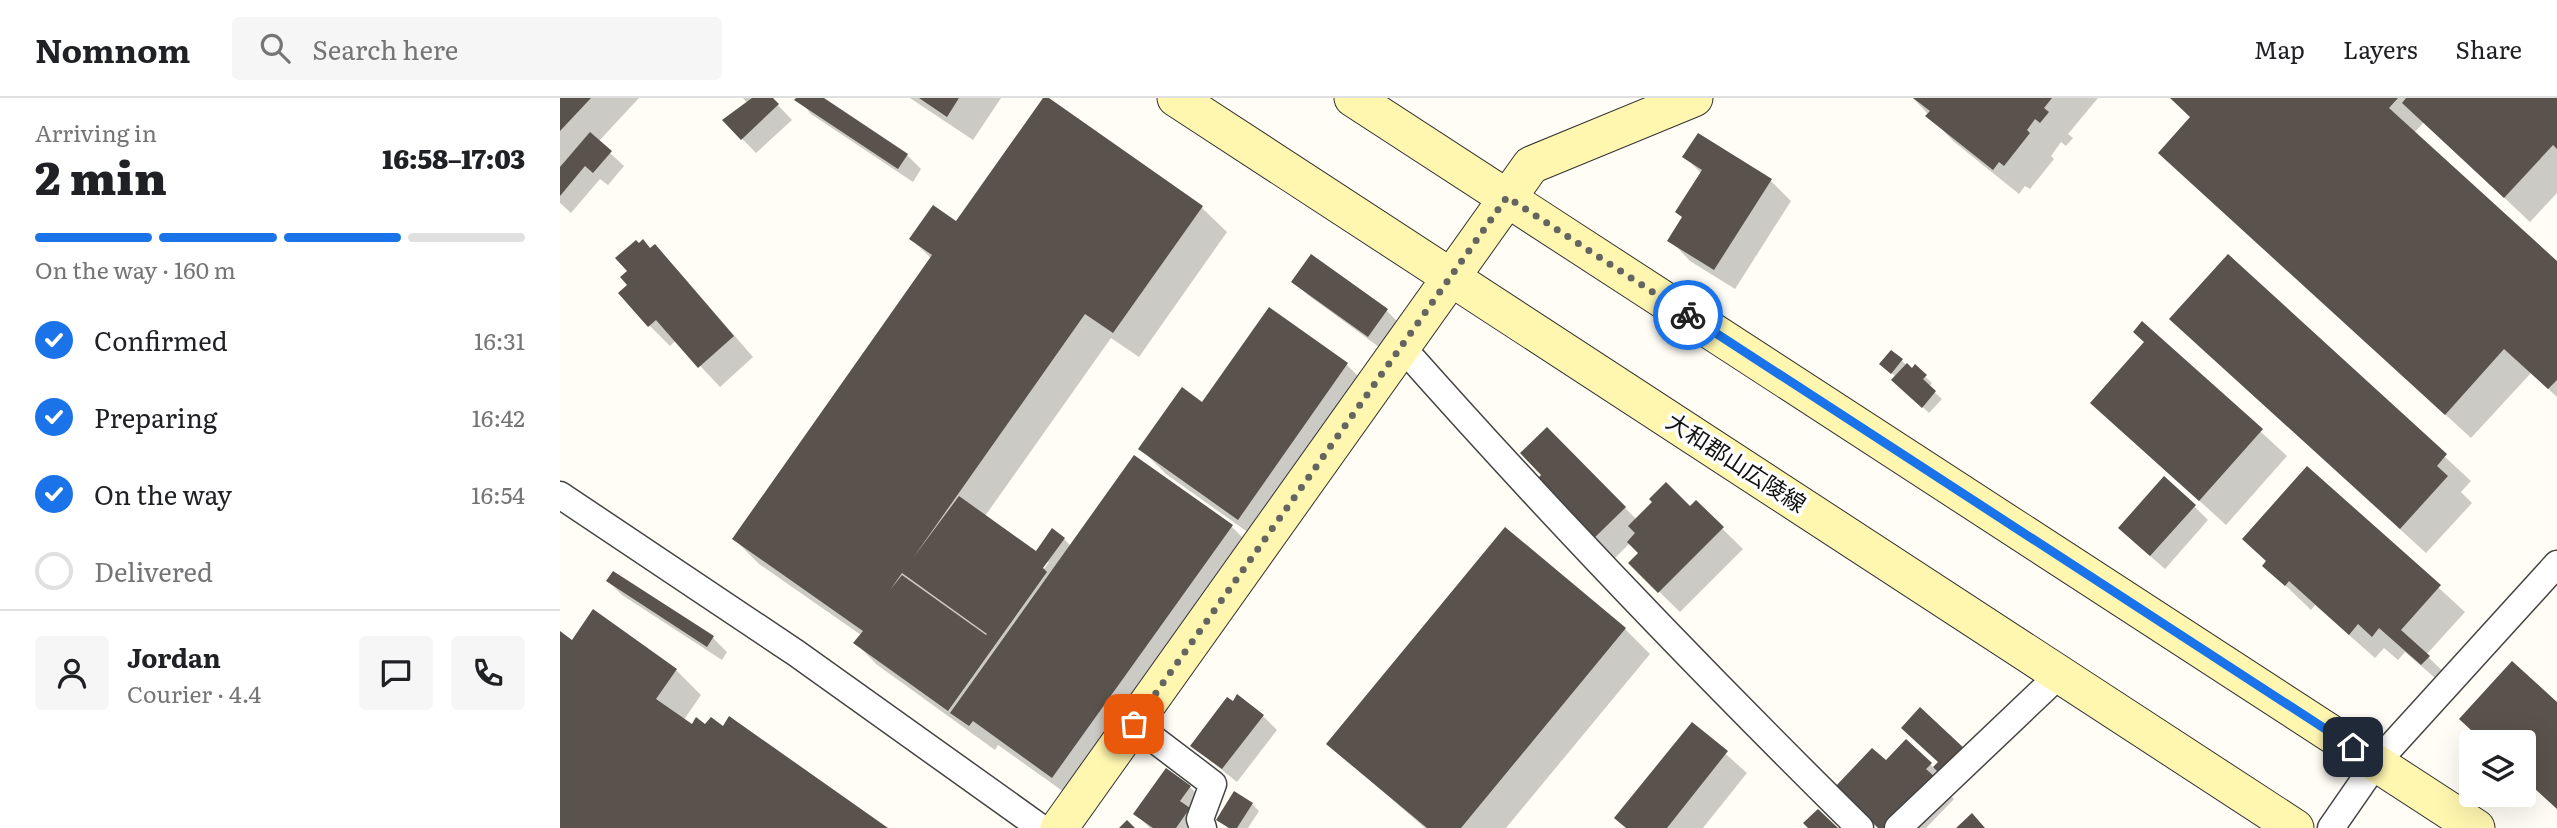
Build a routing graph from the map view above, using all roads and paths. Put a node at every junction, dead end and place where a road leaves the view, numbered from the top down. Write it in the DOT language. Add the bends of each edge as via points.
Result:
graph roads {
  1 [pos="1176,98"];
  2 [pos="1353,98"];
  3 [pos="1694,98"];
  4 [pos="1507,197"];
  5 [pos="1452,278"];
  6 [pos="1402,347"];
  7 [pos="560,495"];
  8 [pos="2557,564"];
  9 [pos="2060,674"];
  10 [pos="1134,724"];
  11 [pos="2376,763"];
  12 [pos="2293,827"];
  13 [pos="1041,828"];
  14 [pos="1059,828"];
  15 [pos="1203,828"];
  16 [pos="1860,828"];
  17 [pos="1898,828"];
  18 [pos="2330,828"];
  19 [pos="2476,828"];
  1 -- 5 [label="main road, 大和郡山広陵線"];
  2 -- 4 [label="main road"];
  3 -- 4 [label="main road" via="1531,165"];
  4 -- 5 [label="main road"];
  4 -- 11 [label="main road"];
  5 -- 6 [label="main road"];
  5 -- 9 [label="main road, 大和郡山広陵線"];
  6 -- 10 [label="main road"];
  6 -- 16 [label="street" via="1535,497"];
  7 -- 13 [label="street" via="796,653"];
  8 -- 11 [label="street"];
  9 -- 12 [label="main road, 大和郡山広陵線"];
  9 -- 17 [label="street"];
  10 -- 14 [label="main road"];
  10 -- 15 [label="street" via="1213,784 1199,819"];
  11 -- 18 [label="street"];
  11 -- 19 [label="main road"];
}
